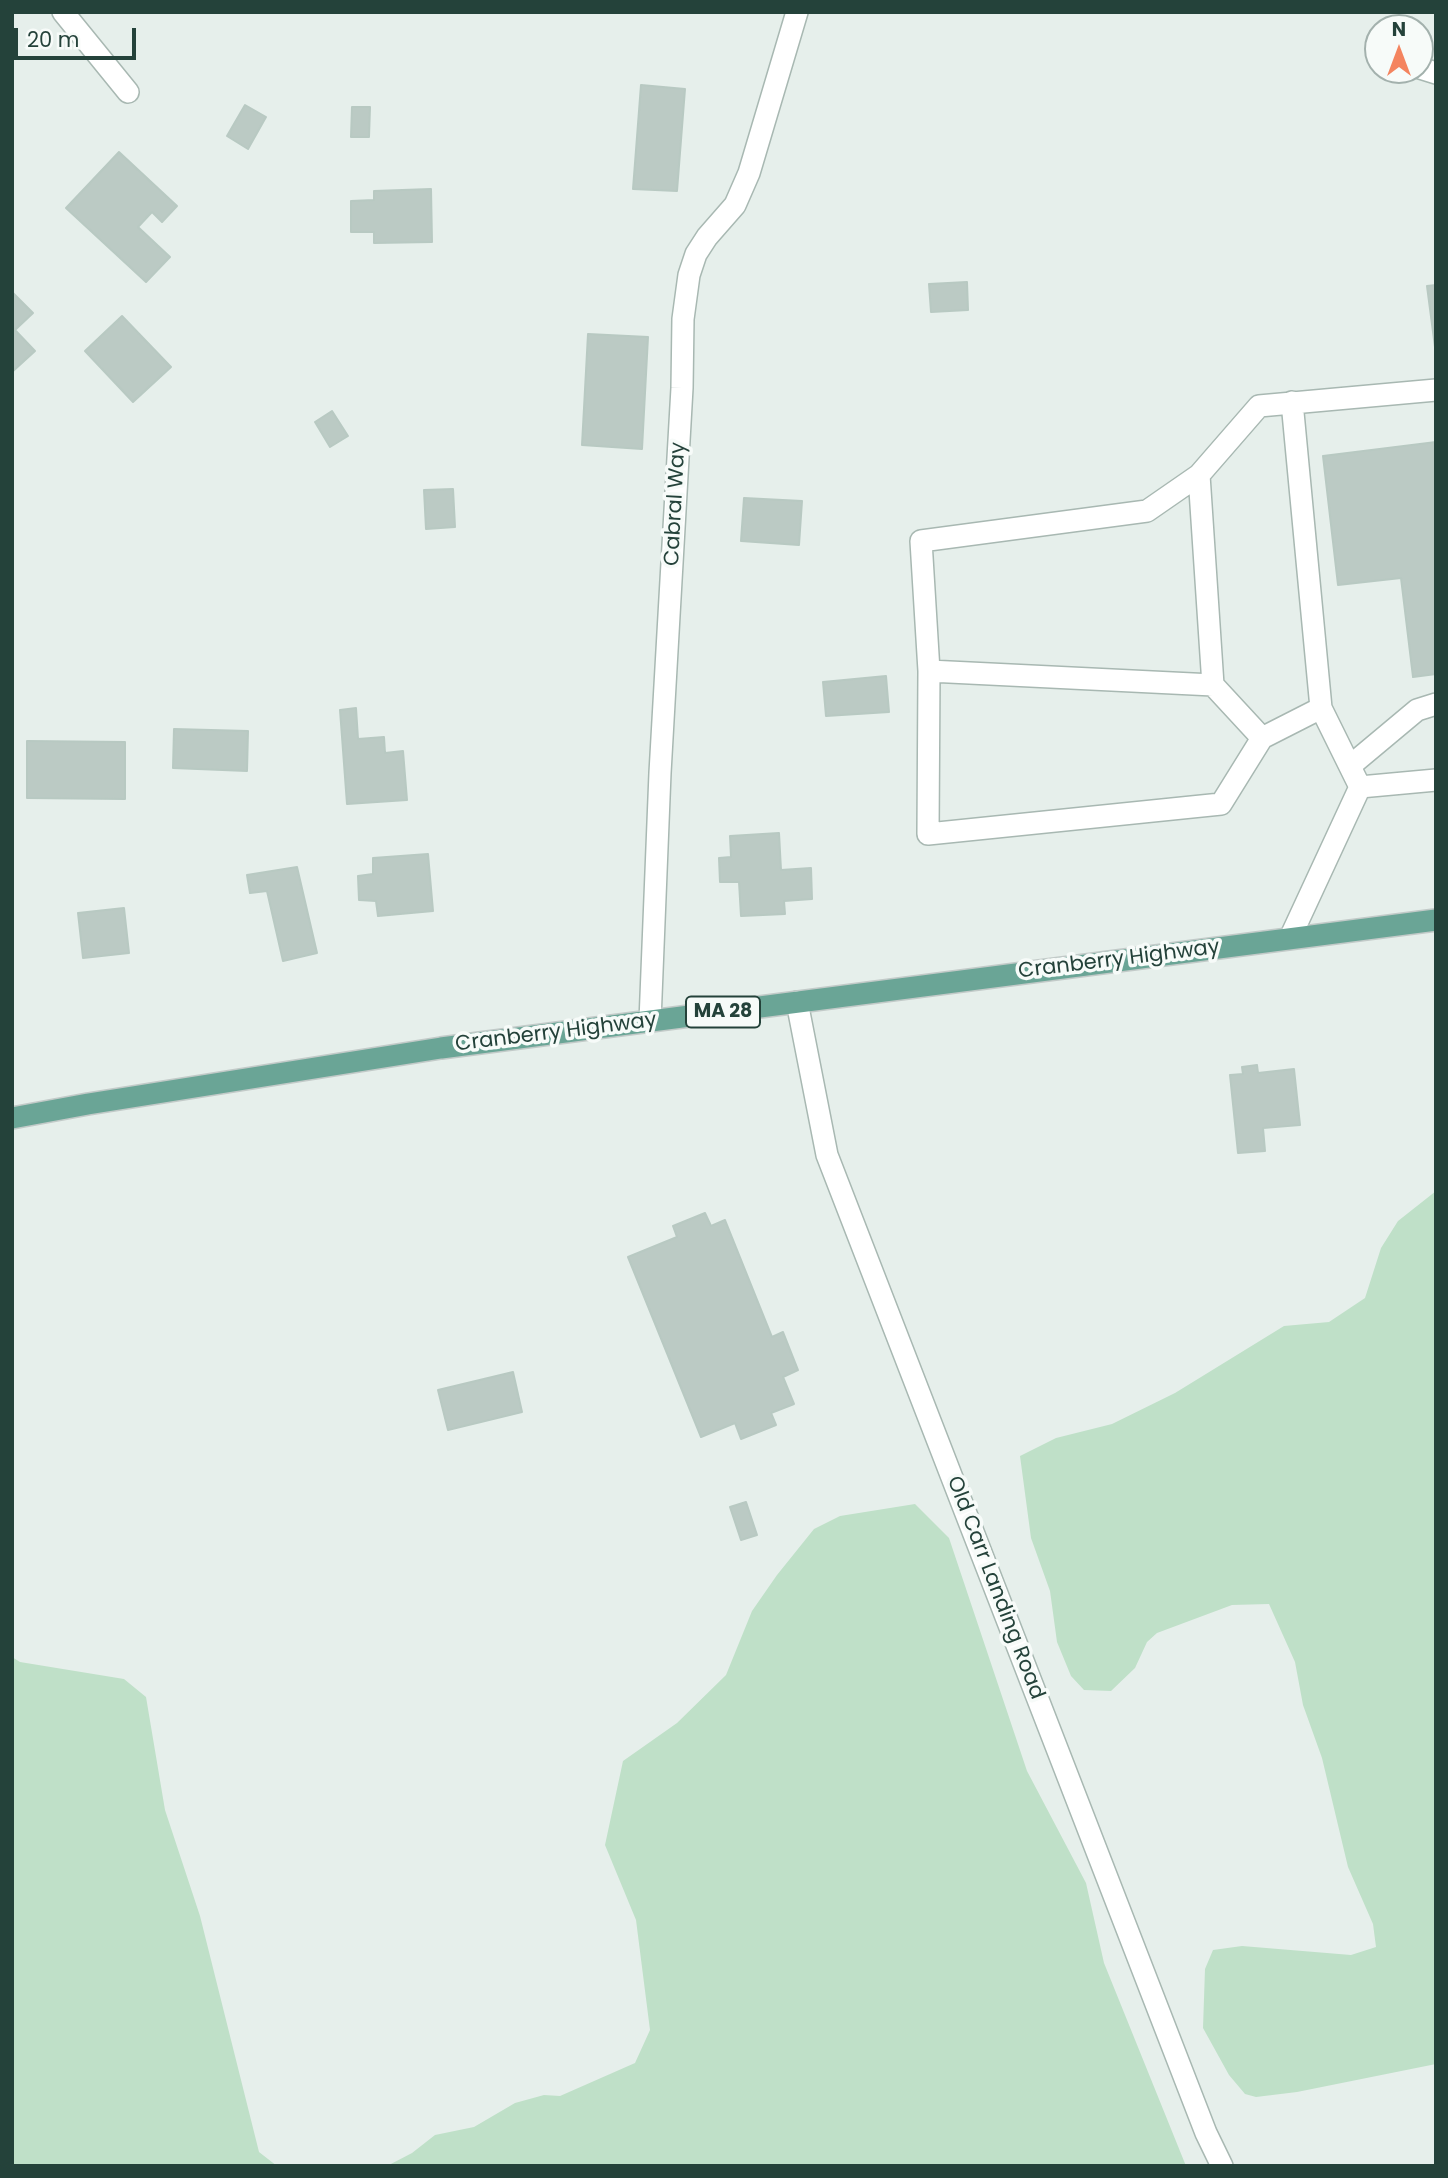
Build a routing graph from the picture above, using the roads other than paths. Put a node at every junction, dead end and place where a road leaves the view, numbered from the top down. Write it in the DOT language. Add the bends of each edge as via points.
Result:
graph roads {
  1 [pos="64,12"];
  2 [pos="797,12"];
  3 [pos="128,92"];
  4 [pos="1436,390"];
  5 [pos="1292,402"];
  6 [pos="1199,475"];
  7 [pos="929,671"];
  8 [pos="1213,685"];
  9 [pos="1436,704"];
  10 [pos="1321,708"];
  11 [pos="1262,738"];
  12 [pos="1350,766"];
  13 [pos="1436,780"];
  14 [pos="1360,788"];
  15 [pos="1436,920"];
  16 [pos="1290,938"];
  17 [pos="797,1002"];
  18 [pos="650,1021"];
  19 [pos="12,1118"];
  20 [pos="1222,2166"];
  1 -- 3 [label="street"];
  2 -- 18 [label="street, Cabral Way" via="749,173 735,205 696,254 689,275 683,319"];
  4 -- 5 [label="street"];
  5 -- 6 [label="street" via="1259,406"];
  5 -- 10 [label="street"];
  6 -- 7 [label="street" via="1147,511 921,541"];
  6 -- 8 [label="street"];
  7 -- 8 [label="street"];
  7 -- 11 [label="street" via="928,834 1221,804"];
  8 -- 11 [label="street"];
  9 -- 12 [label="street" via="1417,710"];
  10 -- 11 [label="street"];
  10 -- 12 [label="street"];
  12 -- 14 [label="street"];
  13 -- 14 [label="street"];
  14 -- 16 [label="street"];
  15 -- 16 [label="main road, Cranberry Highway / MA 28"];
  16 -- 17 [label="main road, Cranberry Highway / MA 28"];
  17 -- 18 [label="main road, Cranberry Highway / MA 28"];
  17 -- 20 [label="street, Old Carr Landing Road" via="827,1155"];
  18 -- 19 [label="main road, Cranberry Highway / MA 28" via="441,1048"];
}
